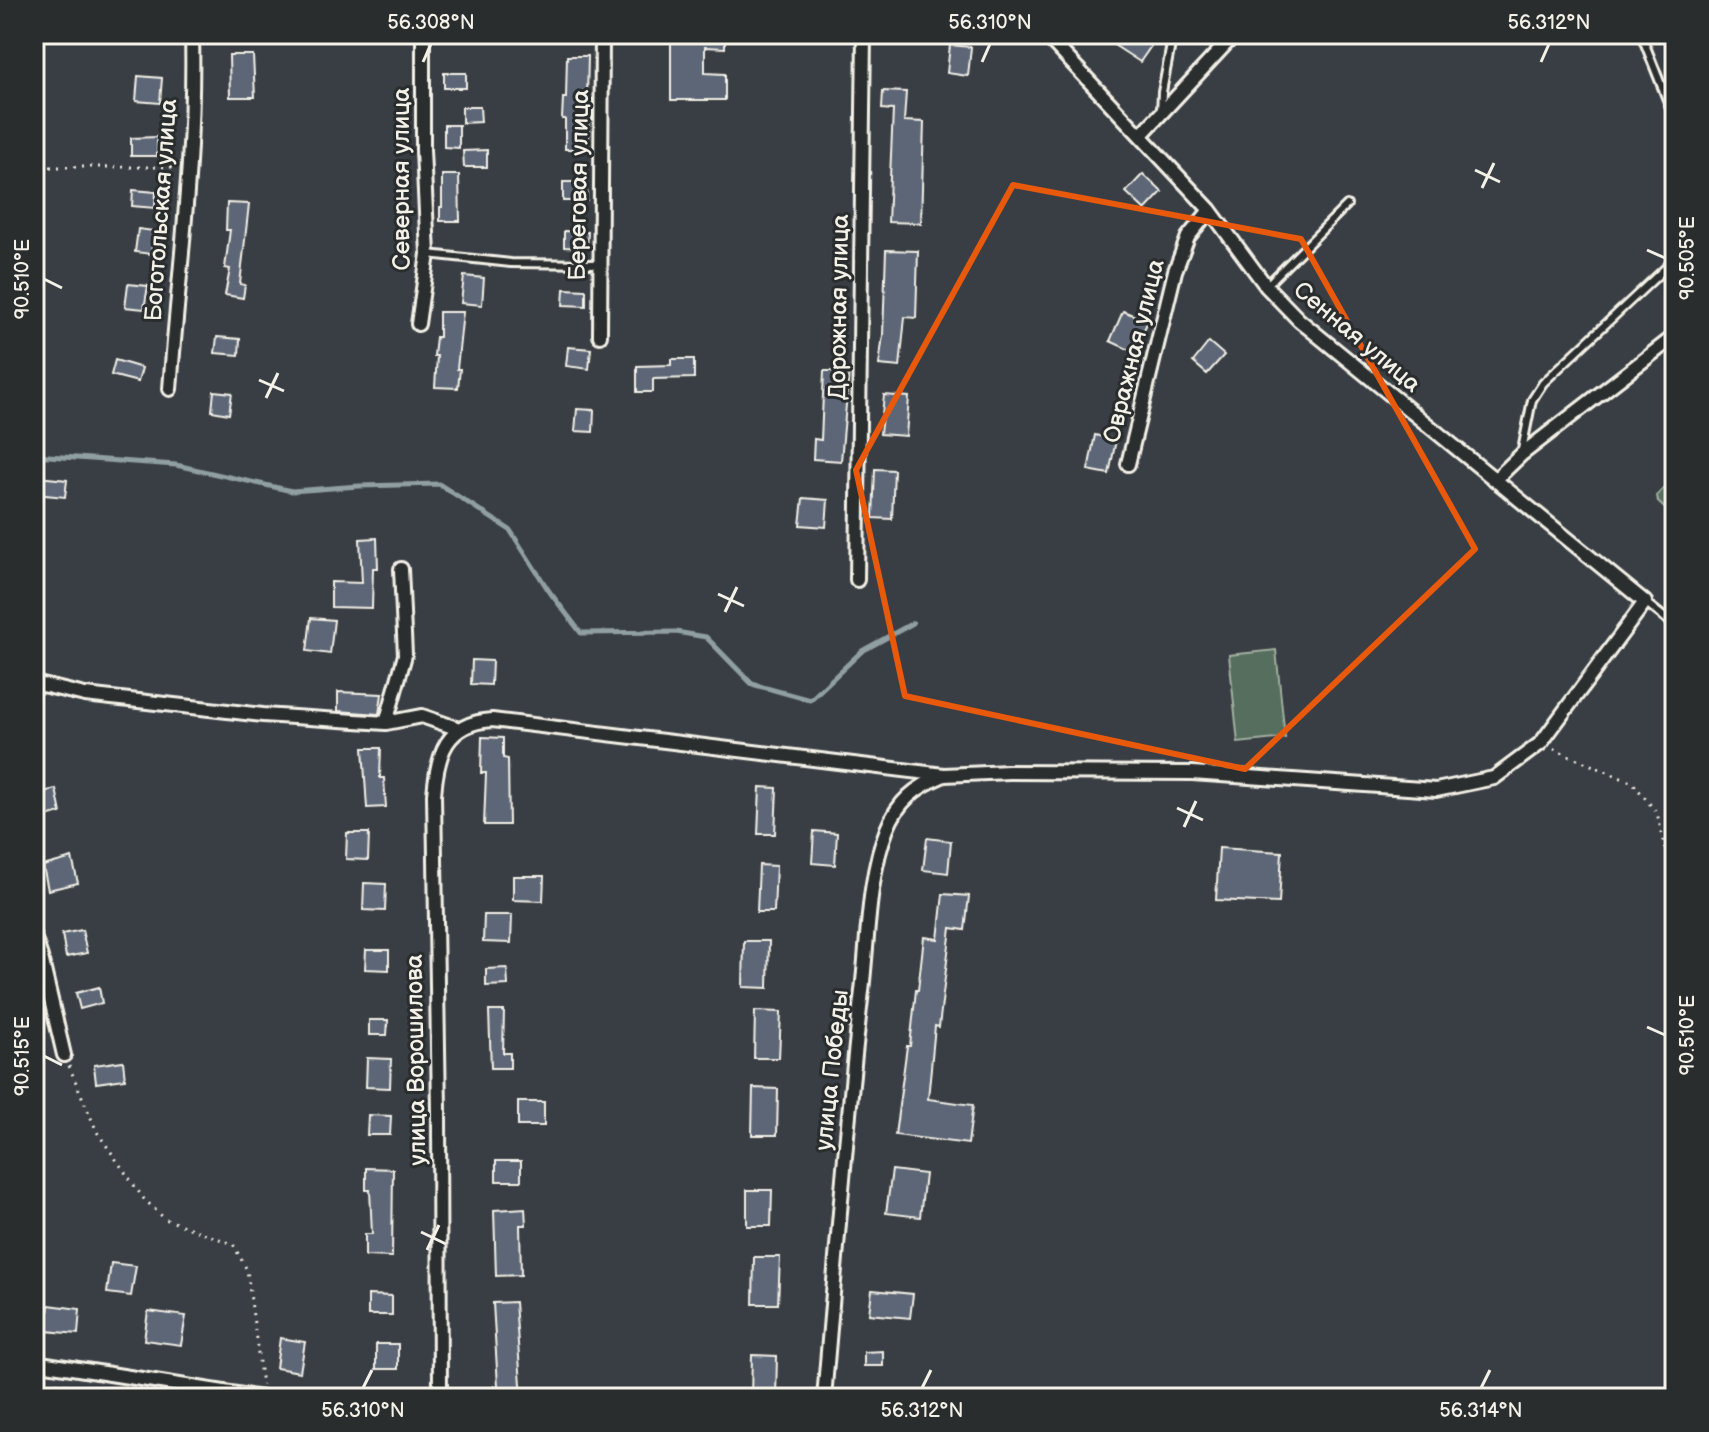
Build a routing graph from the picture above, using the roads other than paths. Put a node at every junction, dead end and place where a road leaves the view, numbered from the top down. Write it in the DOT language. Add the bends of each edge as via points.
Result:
graph roads {
  1 [pos="192,34"];
  2 [pos="423,34"];
  3 [pos="602,34"];
  4 [pos="864,34"];
  5 [pos="1045,34"];
  6 [pos="1173,34"];
  7 [pos="1235,34"];
  8 [pos="1641,34"];
  9 [pos="1161,112"];
  10 [pos="1675,120"];
  11 [pos="1141,135"];
  12 [pos="1347,205"];
  13 [pos="1210,210"];
  14 [pos="428,254"];
  15 [pos="1675,259"];
  16 [pos="598,264"];
  17 [pos="1266,286"];
  18 [pos="418,324"];
  19 [pos="600,336"];
  20 [pos="1675,336"];
  21 [pos="170,389"];
  22 [pos="1522,454"];
  23 [pos="1128,464"];
  24 [pos="1495,480"];
  25 [pos="401,569"];
  26 [pos="857,580"];
  27 [pos="1645,602"];
  28 [pos="1675,626"];
  29 [pos="34,683"];
  30 [pos="386,723"];
  31 [pos="459,729"];
  32 [pos="944,775"];
  33 [pos="34,936"];
  34 [pos="64,1055"];
  35 [pos="34,1362"];
  36 [pos="263,1398"];
  37 [pos="440,1398"];
  38 [pos="824,1398"];
  1 -- 21 [label="street, Боготольская улица"];
  2 -- 14 [label="street, Северная улица"];
  3 -- 16 [label="street, Береговая улица"];
  4 -- 26 [label="street, Дорожная улица"];
  5 -- 11 [label="street, Сенная улица"];
  6 -- 9 [label="lane"];
  7 -- 9 [label="street"];
  8 -- 10 [label="lane"];
  9 -- 11 [label="street"];
  11 -- 13 [label="street, Сенная улица"];
  12 -- 17 [label="lane"];
  13 -- 17 [label="street, Сенная улица"];
  13 -- 23 [label="street, Овражная улица" via="1188,237 1175,271"];
  14 -- 16 [label="lane" via="511,263"];
  14 -- 18 [label="street, Северная улица"];
  15 -- 22 [label="lane" via="1537,390"];
  16 -- 19 [label="street, Береговая улица"];
  17 -- 24 [label="street, Сенная улица" via="1299,320"];
  20 -- 22 [label="street"];
  22 -- 24 [label="street"];
  24 -- 27 [label="street, Сенная улица"];
  25 -- 30 [label="street" via="405,655"];
  27 -- 28 [label="lane"];
  27 -- 32 [label="street" via="1541,743 1494,778 1436,790 1192,773"];
  29 -- 30 [label="street" via="85,695"];
  30 -- 31 [label="street" via="422,716"];
  31 -- 32 [label="street" via="492,720"];
  31 -- 37 [label="street, улица Ворошилова" via="439,760 434,795"];
  32 -- 38 [label="street, улица Победы" via="908,794 881,851 857,1033"];
  33 -- 34 [label="street"];
  35 -- 36 [label="street"];
}
